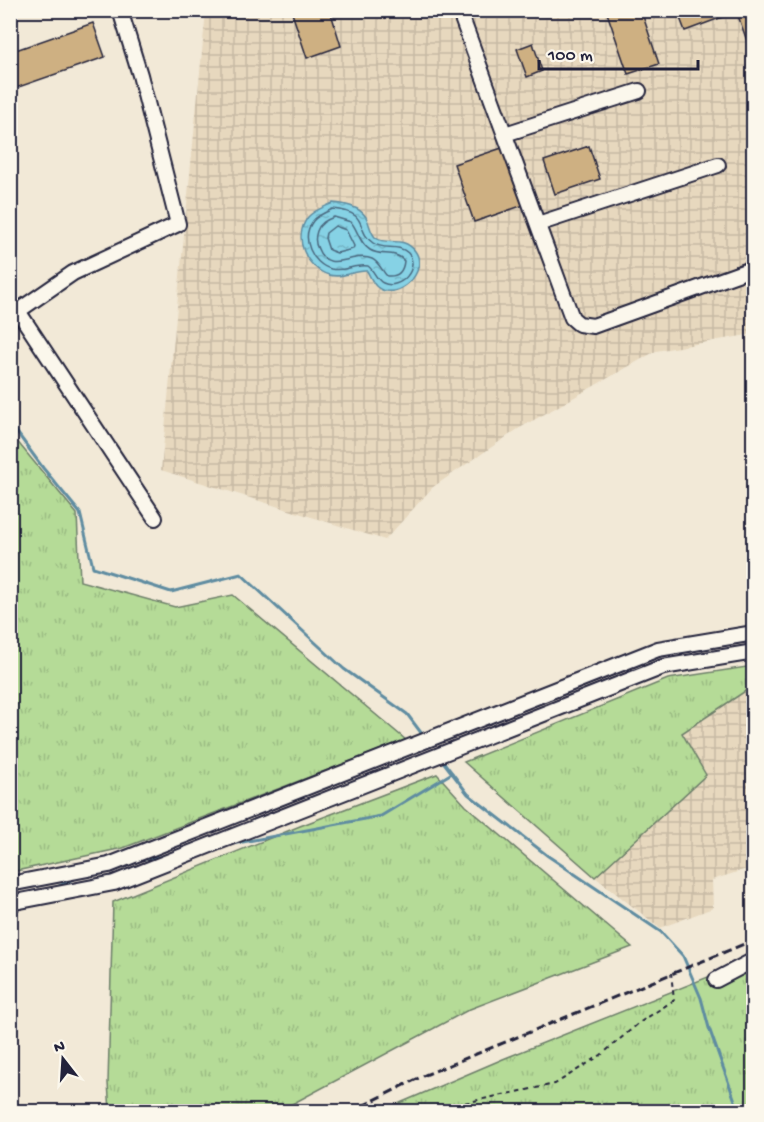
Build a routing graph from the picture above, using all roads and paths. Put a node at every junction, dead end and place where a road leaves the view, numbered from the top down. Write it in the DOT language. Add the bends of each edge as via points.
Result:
graph roads {
  1 [pos="120,10"];
  2 [pos="459,10"];
  3 [pos="639,91"];
  4 [pos="505,134"];
  5 [pos="718,165"];
  6 [pos="538,224"];
  7 [pos="753,268"];
  8 [pos="154,518"];
  9 [pos="753,633"];
  10 [pos="753,652"];
  11 [pos="10,884"];
  12 [pos="10,903"];
  13 [pos="753,960"];
  14 [pos="671,973"];
  15 [pos="716,980"];
  16 [pos="421,1112"];
  1 -- 8 [label="street" via="178,224 73,273 18,311"];
  2 -- 4 [label="street"];
  3 -- 4 [label="street"];
  4 -- 6 [label="street"];
  5 -- 6 [label="street"];
  6 -- 7 [label="street" via="572,318 579,324 593,326"];
  9 -- 11 [label="street" via="658,649 109,865"];
  10 -- 12 [label="street" via="663,667 114,883"];
  13 -- 15 [label="street"];
  14 -- 16 [label="path" via="674,1000 555,1084"];
}
